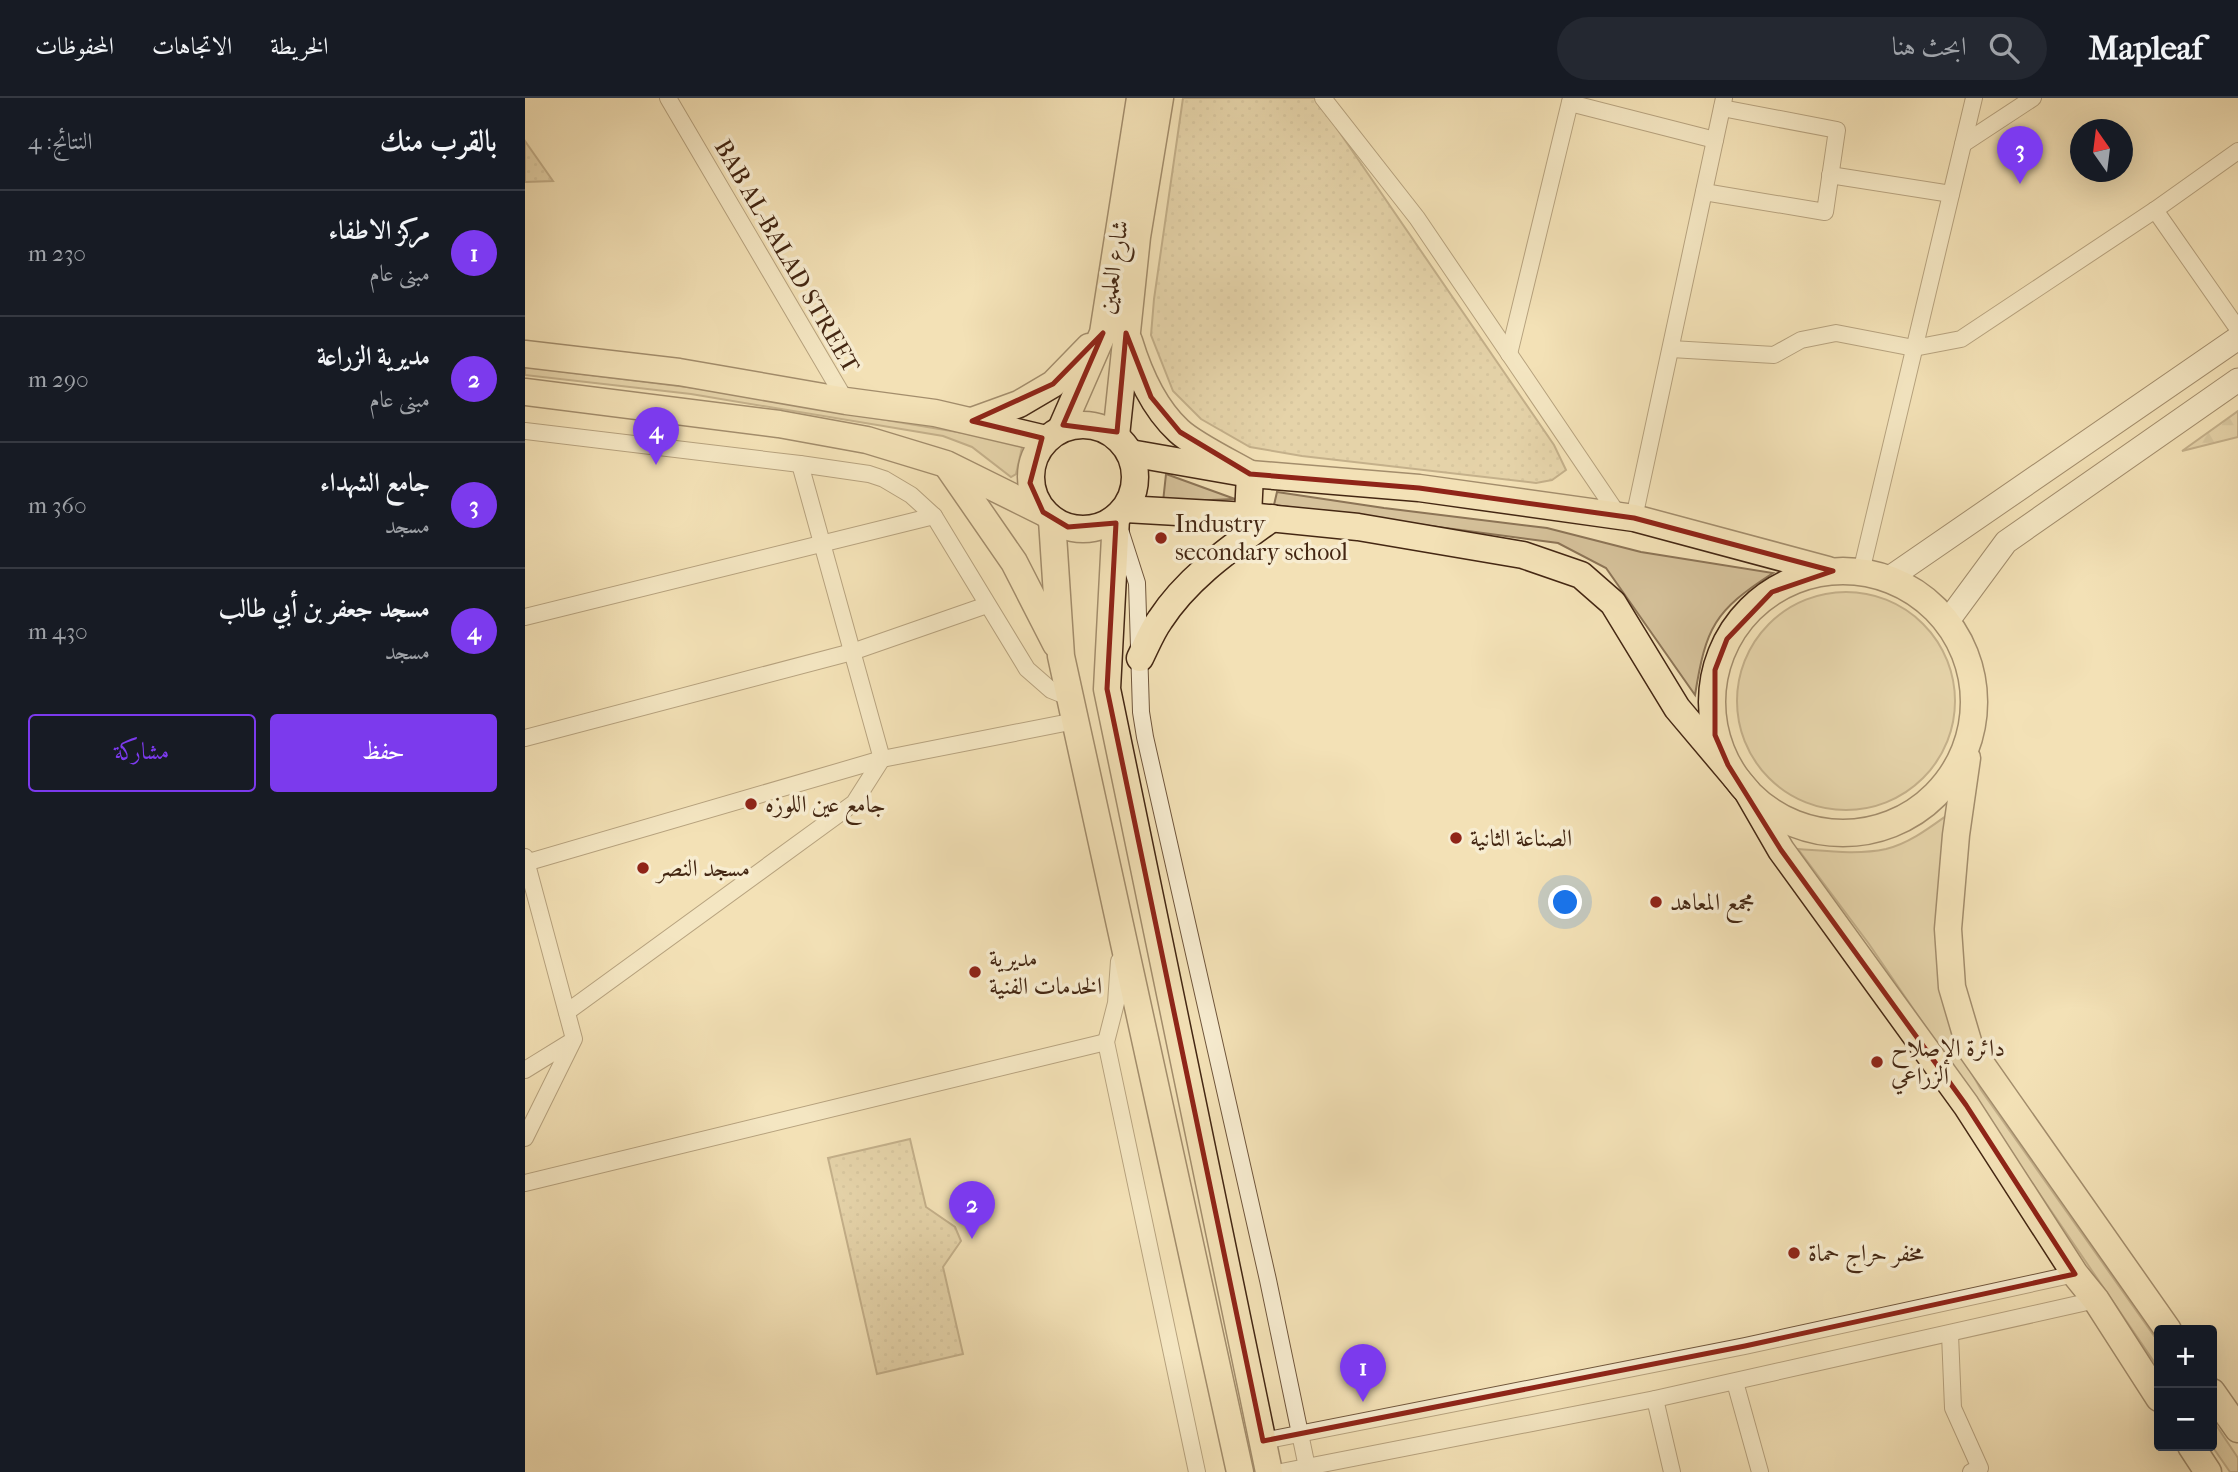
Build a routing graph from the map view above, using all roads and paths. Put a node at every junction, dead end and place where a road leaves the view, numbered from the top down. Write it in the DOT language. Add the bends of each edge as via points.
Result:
graph roads {
  1 [pos="668,98"];
  2 [pos="1139,98"];
  3 [pos="1160,98"];
  4 [pos="1323,98"];
  5 [pos="1974,98"];
  6 [pos="2033,98"];
  7 [pos="1571,100"];
  8 [pos="1723,103"];
  9 [pos="1715,140"];
  10 [pos="1963,144"];
  11 [pos="2238,151"];
  12 [pos="1830,175"];
  13 [pos="1704,192"];
  14 [pos="1951,194"];
  15 [pos="2155,210"];
  16 [pos="2238,329"];
  17 [pos="1114,333"];
  18 [pos="2238,338"];
  19 [pos="1915,348"];
  20 [pos="1671,349"];
  21 [pos="525,354"];
  22 [pos="1509,354"];
  23 [pos="2238,380"];
  24 [pos="525,392"];
  25 [pos="845,401"];
  26 [pos="972,421"];
  27 [pos="525,431"];
  28 [pos="1054,434"];
  29 [pos="1123,445"];
  30 [pos="800,464"];
  31 [pos="946,464"];
  32 [pos="1250,474"];
  33 [pos="1121,513"];
  34 [pos="934,516"];
  35 [pos="1048,516"];
  36 [pos="1260,517"];
  37 [pos="1627,517"];
  38 [pos="822,544"];
  39 [pos="1833,571"];
  40 [pos="1861,572"];
  41 [pos="1888,579"];
  42 [pos="987,605"];
  43 [pos="525,617"];
  44 [pos="1947,622"];
  45 [pos="852,652"];
  46 [pos="1062,656"];
  47 [pos="1140,658"];
  48 [pos="1073,709"];
  49 [pos="1971,731"];
  50 [pos="525,738"];
  51 [pos="881,759"];
  52 [pos="1747,791"];
  53 [pos="526,861"];
  54 [pos="1111,879"];
  55 [pos="567,1012"];
  56 [pos="574,1039"];
  57 [pos="1106,1042"];
  58 [pos="525,1070"];
  59 [pos="525,1138"];
  60 [pos="525,1183"];
  61 [pos="2075,1274"];
  62 [pos="2096,1300"];
  63 [pos="2164,1325"];
  64 [pos="1950,1334"];
  65 [pos="1735,1382"];
  66 [pos="2154,1390"];
  67 [pos="1655,1399"];
  68 [pos="2217,1399"];
  69 [pos="2238,1429"];
  70 [pos="1300,1432"];
  71 [pos="1263,1441"];
  72 [pos="2194,1451"];
  73 [pos="1308,1469"];
  74 [pos="1197,1472"];
  75 [pos="1240,1472"];
  76 [pos="1269,1472"];
  77 [pos="1281,1472"];
  78 [pos="1672,1472"];
  79 [pos="1760,1472"];
  80 [pos="1971,1472"];
  81 [pos="2208,1472"];
  1 -- 25 [label="street, BAB AL-BALAD STREET"];
  2 -- 17 [label="main road, شارع العلمين"];
  3 -- 17 [label="main road" via="1137,237"];
  4 -- 22 [label="street" via="1417,219"];
  5 -- 10 [label="street"];
  6 -- 10 [label="street"];
  7 -- 9 [label="street"];
  7 -- 22 [label="street"];
  8 -- 9 [label="street"];
  8 -- 12 [label="street" via="1836,131"];
  9 -- 13 [label="street"];
  10 -- 14 [label="street"];
  11 -- 15 [label="street"];
  12 -- 13 [label="street" via="1825,212"];
  12 -- 14 [label="street"];
  13 -- 20 [label="street"];
  14 -- 19 [label="street"];
  15 -- 16 [label="street"];
  15 -- 19 [label="street" via="1961,339"];
  17 -- 26 [label="main road" via="1053,384 1019,404"];
  17 -- 28 [label="main road, شارع العلمين"];
  17 -- 29 [label="main road"];
  17 -- 32 [label="main road" via="1151,397 1179,432"];
  18 -- 41 [label="main road"];
  19 -- 20 [label="street" via="1836,333 1801,340 1774,355"];
  19 -- 40 [label="street"];
  20 -- 37 [label="street"];
  21 -- 25 [label="main road" via="679,372"];
  22 -- 37 [label="street"];
  23 -- 44 [label="main road" via="2006,542"];
  24 -- 31 [label="main road" via="792,426 867,440"];
  25 -- 26 [label="main road"];
  26 -- 28 [label="main road"];
  27 -- 30 [label="street"];
  28 -- 29 [label="main road" via="1075,425 1090,425 1104,428"];
  28 -- 35 [label="main road" via="1037,452 1031,475 1034,498"];
  29 -- 32 [label="main road"];
  29 -- 33 [label="main road" via="1135,467 1136,482"];
  30 -- 34 [label="street" via="869,474 911,495"];
  30 -- 38 [label="street"];
  31 -- 35 [label="main road"];
  31 -- 46 [label="main road" via="1014,562"];
  32 -- 36 [label="main road"];
  32 -- 37 [label="main road" via="1419,488"];
  33 -- 35 [label="main road" via="1102,526 1085,530"];
  33 -- 36 [label="main road"];
  33 -- 47 [label="street" via="1137,583"];
  33 -- 71 [label="main road" via="1107,689"];
  34 -- 38 [label="street"];
  34 -- 42 [label="street"];
  35 -- 46 [label="main road"];
  36 -- 47 [label="main road" via="1239,542 1186,587 1159,620"];
  36 -- 52 [label="main road" via="1358,527 1523,555 1581,575 1613,603 1677,708"];
  37 -- 39 [label="main road"];
  38 -- 43 [label="street"];
  38 -- 45 [label="street"];
  39 -- 40 [label="main road"];
  39 -- 52 [label="main road" via="1801,578 1772,592 1747,613 1727,639 1711,702 1727,765"];
  40 -- 41 [label="main road"];
  41 -- 44 [label="main road" via="1920,597"];
  42 -- 45 [label="street"];
  42 -- 48 [label="street" via="1034,677"];
  44 -- 49 [label="main road" via="1971,674"];
  45 -- 50 [label="street"];
  45 -- 51 [label="street"];
  46 -- 48 [label="main road"];
  47 -- 70 [label="street" via="1145,737"];
  48 -- 51 [label="street"];
  48 -- 54 [label="main road"];
  49 -- 52 [label="main road" via="1950,778 1933,797 1912,813 1877,828 1838,833 1813,830 1766,808"];
  49 -- 63 [label="main road" via="1948,929 1952,987 1970,1048"];
  51 -- 53 [label="street"];
  51 -- 55 [label="street" via="854,803"];
  52 -- 61 [label="main road" via="1781,850 1966,1105"];
  53 -- 55 [label="street"];
  54 -- 57 [label="street" via="1120,970"];
  54 -- 75 [label="main road"];
  55 -- 56 [label="street"];
  56 -- 58 [label="street"];
  56 -- 59 [label="street"];
  57 -- 60 [label="street"];
  57 -- 74 [label="street"];
  61 -- 62 [label="main road"];
  61 -- 70 [label="street" via="1745,1346"];
  62 -- 64 [label="street"];
  62 -- 66 [label="main road"];
  64 -- 65 [label="street"];
  64 -- 80 [label="street" via="1953,1408 1980,1468"];
  65 -- 67 [label="street"];
  65 -- 79 [label="street"];
  67 -- 73 [label="street"];
  67 -- 78 [label="street"];
  68 -- 69 [label="main road"];
  70 -- 71 [label="street"];
  70 -- 73 [label="street"];
  71 -- 76 [label="main road"];
  72 -- 81 [label="main road"];
  73 -- 77 [label="street"];
}
